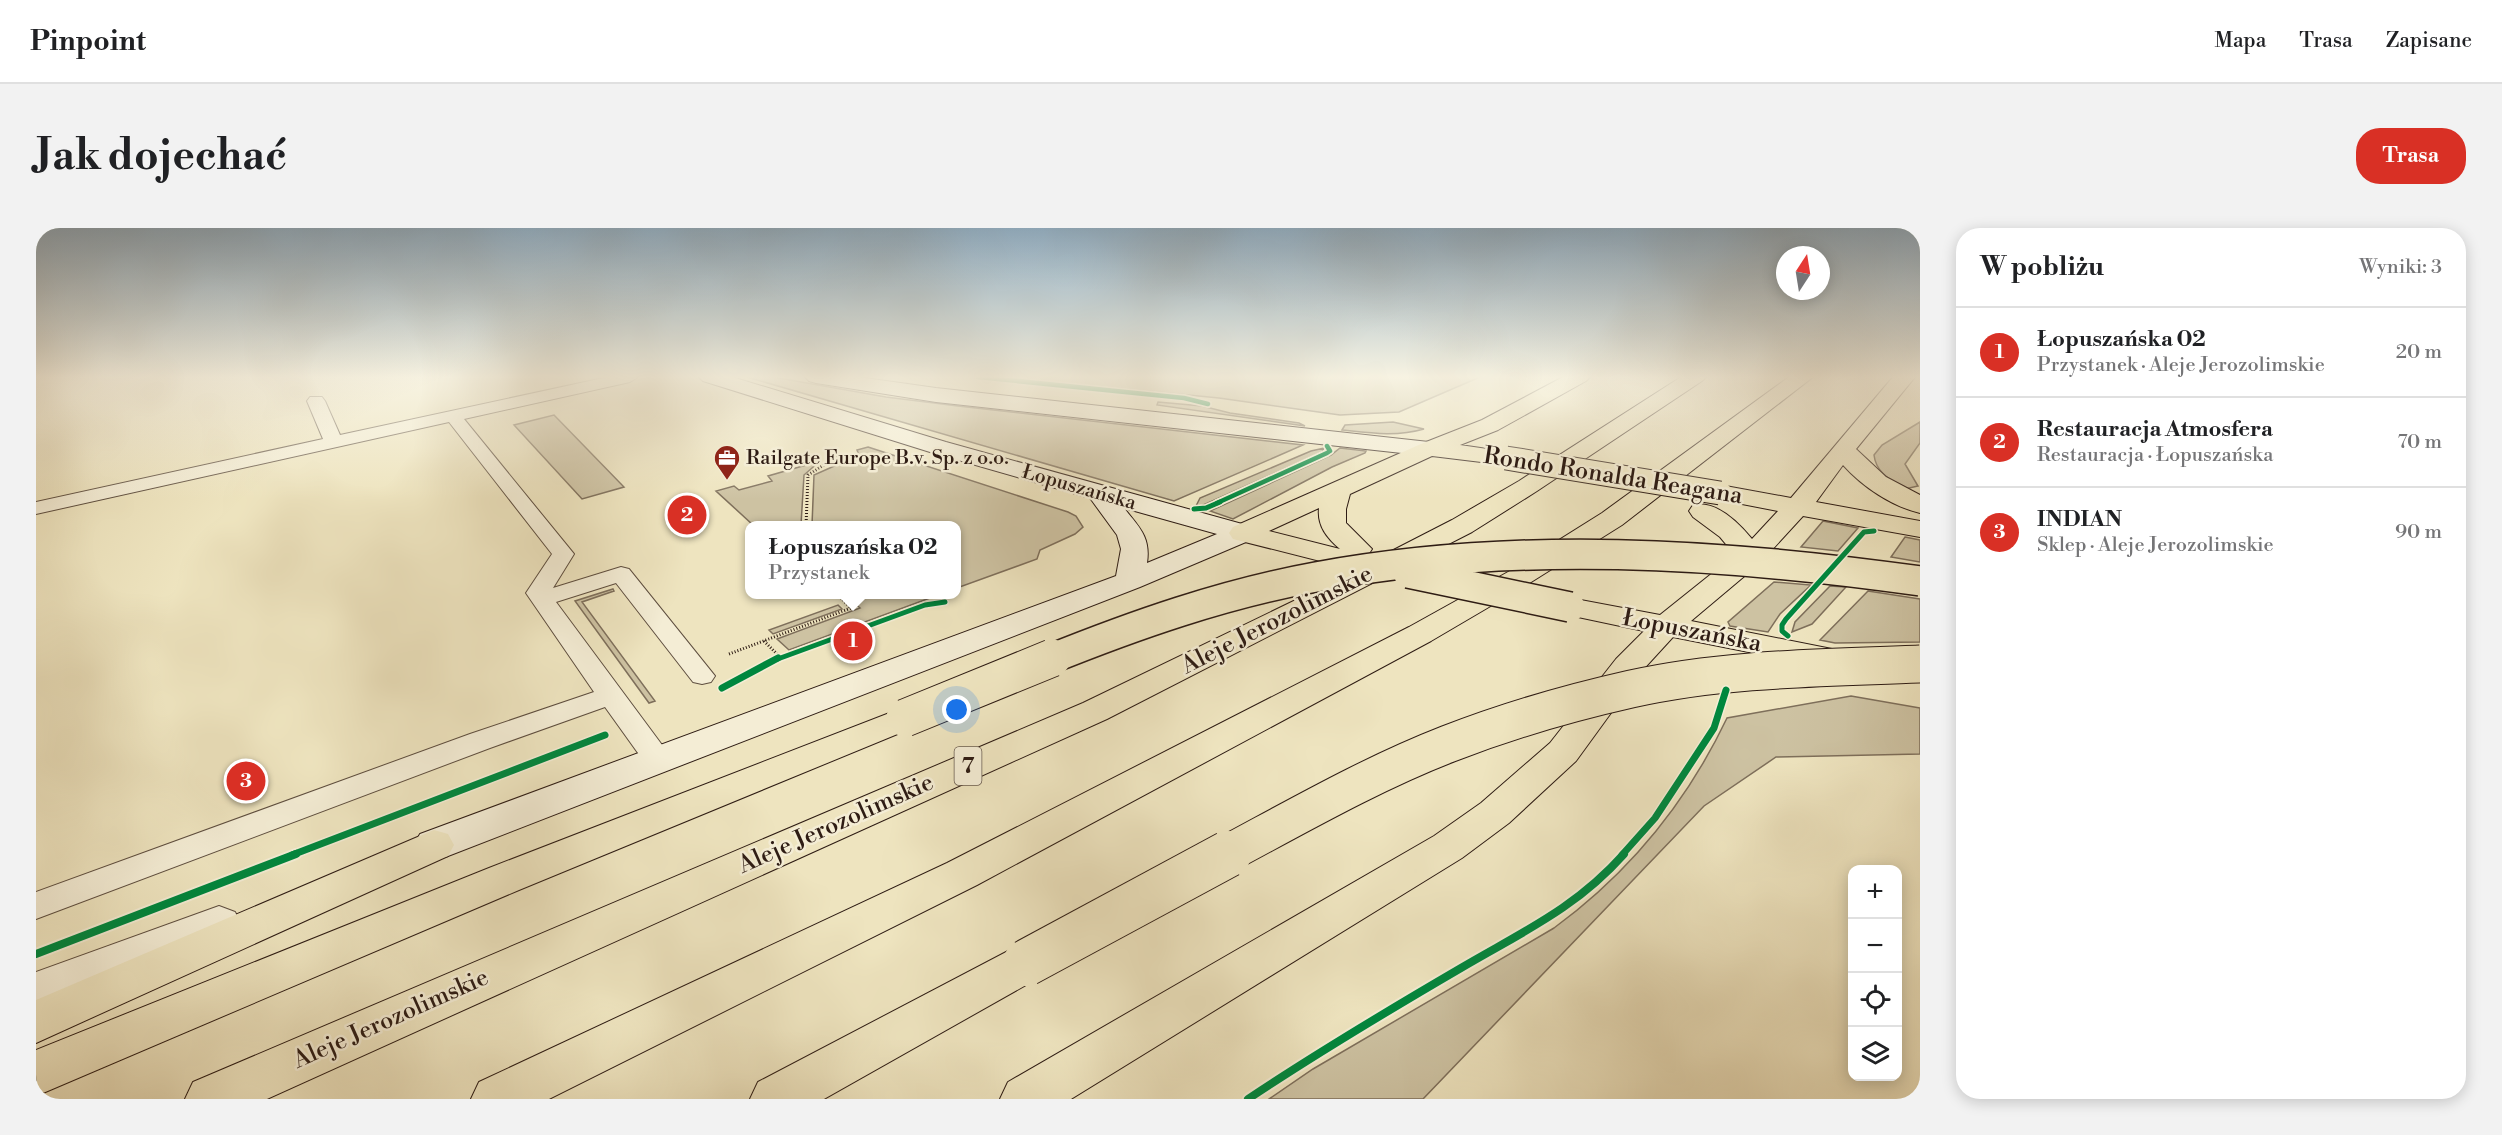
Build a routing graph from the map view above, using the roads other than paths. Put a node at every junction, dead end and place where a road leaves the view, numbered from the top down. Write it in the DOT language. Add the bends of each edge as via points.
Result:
graph roads {
  1 [pos="323,418"];
  2 [pos="446,418"];
  3 [pos="454,418"];
  4 [pos="845,418"];
  5 [pos="1143,418"];
  6 [pos="1504,418"];
  7 [pos="1630,418"];
  8 [pos="1747,418"];
  9 [pos="1870,418"];
  10 [pos="334,443"];
  11 [pos="1429,449"];
  12 [pos="1843,449"];
  13 [pos="1340,488"];
  14 [pos="1101,495"];
  15 [pos="1711,502"];
  16 [pos="1920,505"];
  17 [pos="1797,506"];
  18 [pos="36,508"];
  19 [pos="1920,529"];
  20 [pos="1243,533"];
  21 [pos="1350,554"];
  22 [pos="1750,557"];
  23 [pos="1130,581"];
  24 [pos="1920,581"];
  25 [pos="542,599"];
  26 [pos="1665,627"];
  27 [pos="1920,664"];
  28 [pos="698,671"];
  29 [pos="1920,673"];
  30 [pos="610,696"];
  31 [pos="658,760"];
  32 [pos="434,845"];
  33 [pos="36,906"];
  34 [pos="36,992"];
  35 [pos="36,1022"];
  36 [pos="36,1073"];
  37 [pos="211,1099"];
  38 [pos="497,1099"];
  39 [pos="776,1099"];
  40 [pos="1026,1099"];
  1 -- 10 [label="lane"];
  2 -- 10 [label="lane"];
  3 -- 25 [label="lane" via="563,554 538,592"];
  4 -- 14 [label="main road, Łopuszańska"];
  5 -- 11 [label="main road"];
  6 -- 11 [label="main road"];
  7 -- 37 [label="main road, Aleje Jerozolimskie / 7" via="1462,526 1105,706"];
  8 -- 38 [label="main road" via="1611,519 1518,579 1420,634 962,874"];
  9 -- 12 [label="main road"];
  10 -- 18 [label="lane"];
  11 -- 13 [label="main road"];
  11 -- 15 [label="main road, Rondo Ronalda Reagana, bridge" via="1623,476"];
  12 -- 16 [label="main road" via="1858,470"];
  12 -- 17 [label="main road"];
  13 -- 20 [label="main road"];
  13 -- 21 [label="main road" via="1330,520"];
  14 -- 20 [label="main road, Łopuszańska"];
  14 -- 23 [label="main road" via="1131,535 1135,549"];
  15 -- 17 [label="main road, Rondo Ronalda Reagana"];
  15 -- 22 [label="main road"];
  17 -- 19 [label="main road"];
  17 -- 22 [label="main road"];
  20 -- 21 [label="main road"];
  20 -- 23 [label="main road"];
  21 -- 26 [label="main road, Łopuszańska, bridge" via="1403,572"];
  22 -- 26 [label="main road"];
  23 -- 31 [label="main road"];
  24 -- 36 [label="main road, bridge" via="1795,565 1633,555 1509,556 1405,564 1236,595 1158,617 504,879"];
  25 -- 28 [label="lane" via="621,574"];
  25 -- 30 [label="lane"];
  26 -- 29 [label="main road, Łopuszańska"];
  26 -- 40 [label="main road" via="1628,666 1563,752 1495,813 1448,847"];
  27 -- 39 [label="main road, bridge" via="1789,669 1632,689 1512,721 1447,744 1346,790"];
  30 -- 31 [label="lane"];
  30 -- 33 [label="lane"];
  31 -- 32 [label="main road"];
  32 -- 34 [label="main road"];
  32 -- 35 [label="main road"];
}
